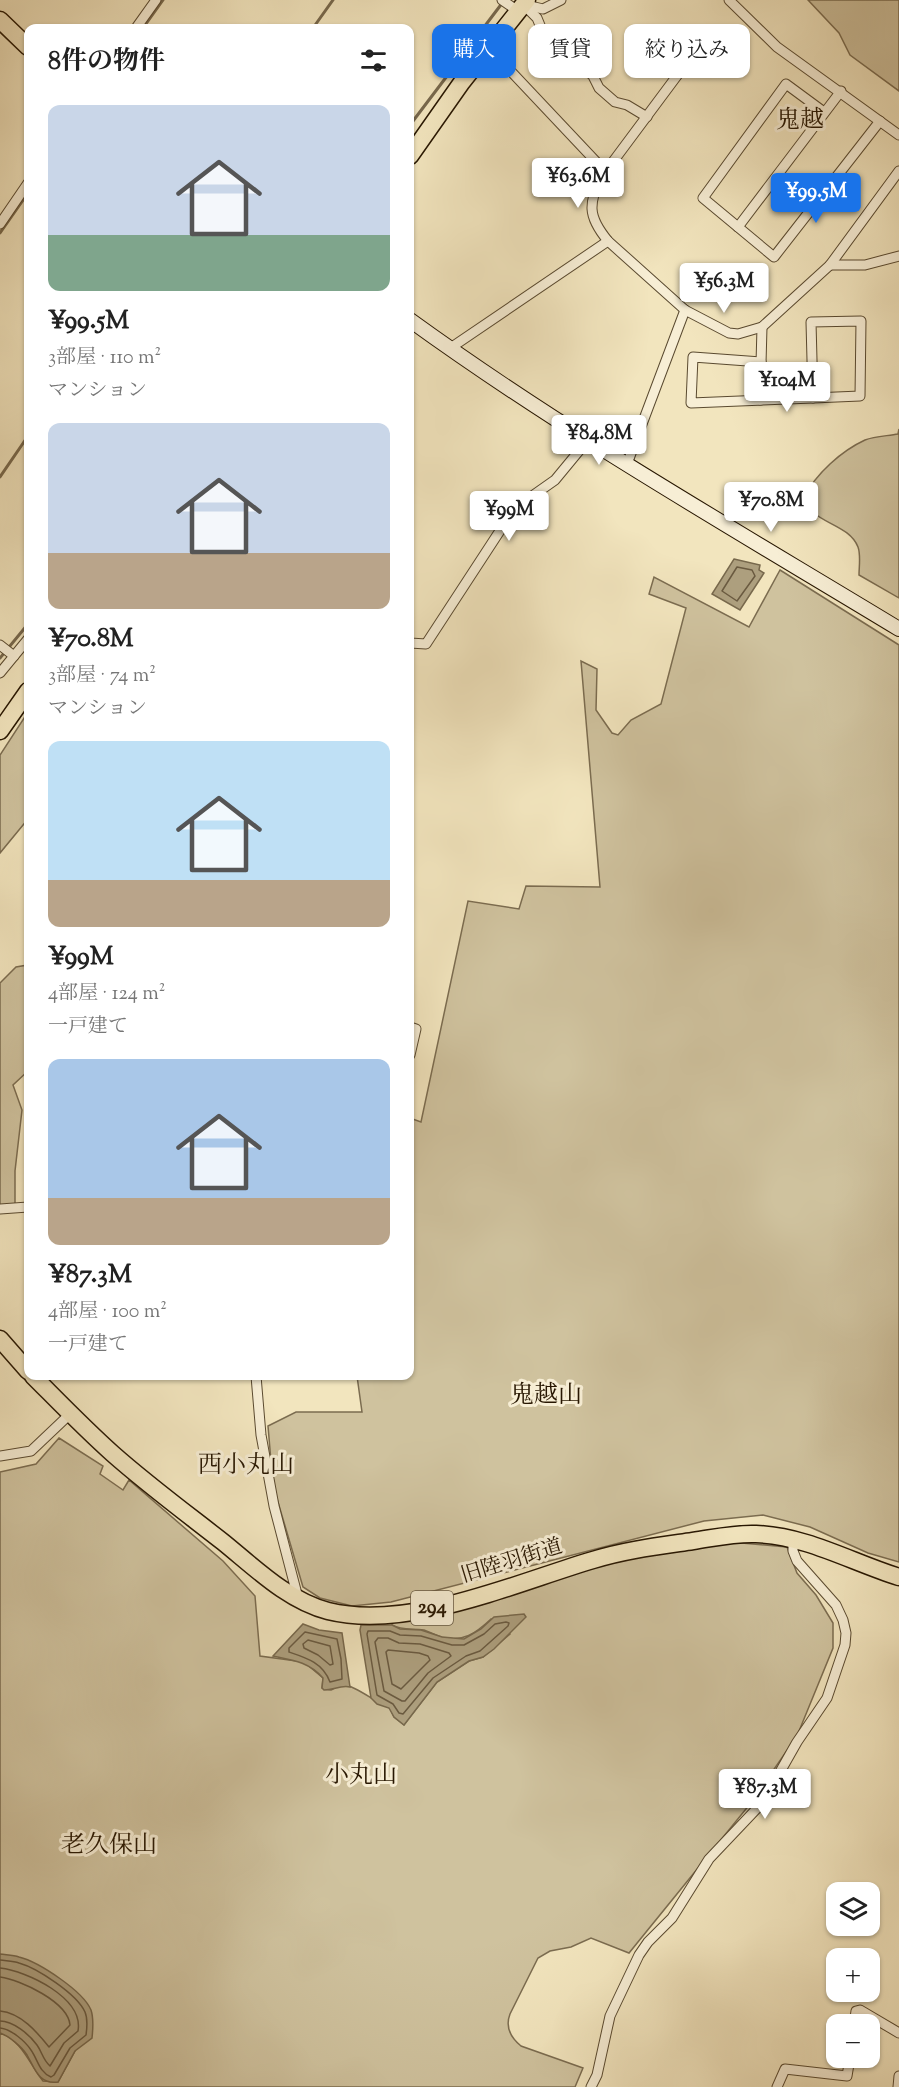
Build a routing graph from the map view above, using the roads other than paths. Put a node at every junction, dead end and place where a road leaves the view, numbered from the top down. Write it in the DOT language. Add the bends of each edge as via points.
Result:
graph roads {
  1 [pos="156,0"];
  2 [pos="502,0"];
  3 [pos="561,0"];
  4 [pos="729,0"];
  5 [pos="523,5"];
  6 [pos="0,20"];
  7 [pos="139,24"];
  8 [pos="507,24"];
  9 [pos="24,43"];
  10 [pos="516,77"];
  11 [pos="466,78"];
  12 [pos="675,78"];
  13 [pos="841,91"];
  14 [pos="824,112"];
  15 [pos="647,117"];
  16 [pos="880,121"];
  17 [pos="899,135"];
  18 [pos="414,150"];
  19 [pos="603,169"];
  20 [pos="899,171"];
  21 [pos="24,189"];
  22 [pos="0,224"];
  23 [pos="738,227"];
  24 [pos="608,241"];
  25 [pos="898,254"];
  26 [pos="830,265"];
  27 [pos="685,310"];
  28 [pos="414,323"];
  29 [pos="762,327"];
  30 [pos="449,349"];
  31 [pos="761,362"];
  32 [pos="813,398"];
  33 [pos="760,400"];
  34 [pos="588,440"];
  35 [pos="627,464"];
  36 [pos="899,629"];
  37 [pos="414,643"];
  38 [pos="24,644"];
  39 [pos="0,645"];
  40 [pos="14,656"];
  41 [pos="0,673"];
  42 [pos="24,697"];
  43 [pos="0,731"];
  44 [pos="24,1207"];
  45 [pos="0,1209"];
  46 [pos="0,1339"];
  47 [pos="24,1366"];
  48 [pos="37,1380"];
  49 [pos="256,1380"];
  50 [pos="70,1414"];
  51 [pos="0,1456"];
  52 [pos="793,1539"];
  53 [pos="899,1577"];
  54 [pos="298,1598"];
  55 [pos="856,2014"];
  56 [pos="867,2014"];
  57 [pos="880,2022"];
  58 [pos="899,2033"];
  59 [pos="848,2068"];
  60 [pos="899,2076"];
  61 [pos="591,2087"];
  62 [pos="777,2087"];
  63 [pos="897,2087"];
  1 -- 7 [label="street"];
  2 -- 5 [label="street"];
  3 -- 5 [label="street" via="543,9"];
  4 -- 13 [label="street" via="777,47"];
  5 -- 8 [label="highway"];
  5 -- 15 [label="street" via="537,18 544,35 559,51 578,62 599,88 615,102"];
  6 -- 9 [label="highway"];
  10 -- 19 [label="street"];
  11 -- 18 [label="highway"];
  12 -- 15 [label="street"];
  13 -- 14 [label="street"];
  13 -- 16 [label="street"];
  14 -- 23 [label="street"];
  14 -- 23 [label="street" via="786,84 704,198"];
  15 -- 19 [label="street" via="609,167"];
  16 -- 17 [label="street"];
  16 -- 23 [label="street" via="774,257"];
  19 -- 24 [label="street" via="591,200 592,214"];
  20 -- 26 [label="street"];
  21 -- 22 [label="street"];
  24 -- 27 [label="street"];
  24 -- 30 [label="street"];
  25 -- 26 [label="street" via="865,266"];
  26 -- 29 [label="street"];
  27 -- 29 [label="street" via="729,333"];
  27 -- 35 [label="street"];
  28 -- 30 [label="street"];
  29 -- 31 [label="street"];
  30 -- 34 [label="street"];
  31 -- 33 [label="street"];
  31 -- 33 [label="street" via="693,357 691,403"];
  32 -- 32 [label="street" via="860,396 861,321 811,322"];
  32 -- 33 [label="street"];
  34 -- 35 [label="street"];
  34 -- 37 [label="street" via="555,480 528,499 505,523 426,644"];
  35 -- 36 [label="street"];
  38 -- 40 [label="street"];
  39 -- 40 [label="street"];
  40 -- 41 [label="street"];
  42 -- 43 [label="highway"];
  44 -- 45 [label="street"];
  46 -- 47 [label="highway"];
  48 -- 50 [label="highway, 旧陸羽街道 / 294"];
  49 -- 54 [label="street" via="261,1435 274,1506"];
  50 -- 51 [label="street" via="31,1451"];
  50 -- 54 [label="highway, 旧陸羽街道 / 294" via="124,1463"];
  52 -- 53 [label="highway, 旧陸羽街道 / 294"];
  52 -- 54 [label="highway, 旧陸羽街道 / 294" via="733,1535 632,1550 483,1596 401,1613 349,1615 327,1611"];
  52 -- 61 [label="street" via="797,1561 836,1605 843,1620 845,1646 830,1687 763,1803 709,1859 672,1918 639,1955 610,2016"];
  55 -- 56 [label="street" via="860,2010"];
  57 -- 58 [label="street"];
  59 -- 62 [label="street" via="847,2076 786,2069"];
  60 -- 63 [label="street"];
}
